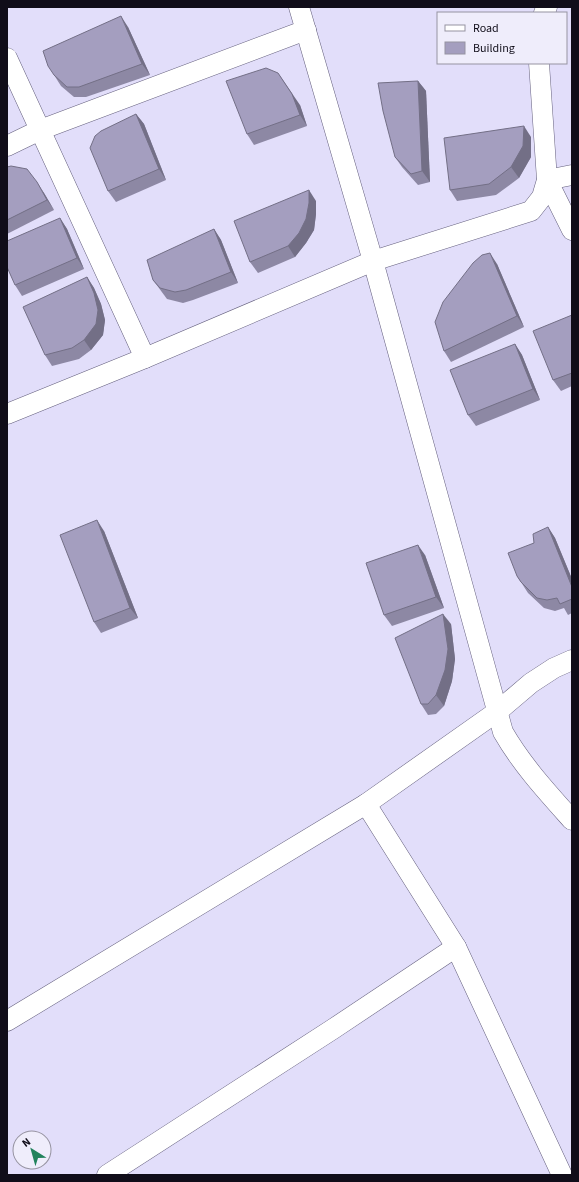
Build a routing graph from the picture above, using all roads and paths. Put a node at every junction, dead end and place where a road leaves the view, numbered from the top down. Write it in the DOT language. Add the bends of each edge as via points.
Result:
graph roads {
  1 [pos="299,7"];
  2 [pos="306,30"];
  3 [pos="7,58"];
  4 [pos="540,64"];
  5 [pos="40,130"];
  6 [pos="7,146"];
  7 [pos="572,175"];
  8 [pos="547,180"];
  9 [pos="572,230"];
  10 [pos="373,261"];
  11 [pos="145,358"];
  12 [pos="7,414"];
  13 [pos="572,660"];
  14 [pos="498,711"];
  15 [pos="366,804"];
  16 [pos="572,820"];
  17 [pos="456,947"];
  18 [pos="7,1021"];
  19 [pos="106,1175"];
  20 [pos="562,1175"];
  1 -- 2 [label="street"];
  2 -- 5 [label="street"];
  2 -- 10 [label="street"];
  3 -- 5 [label="street"];
  4 -- 8 [label="street"];
  5 -- 6 [label="street"];
  5 -- 11 [label="street"];
  7 -- 8 [label="street"];
  8 -- 9 [label="street"];
  8 -- 10 [label="street" via="542,197 530,211"];
  10 -- 11 [label="street"];
  10 -- 14 [label="street"];
  11 -- 12 [label="street"];
  13 -- 14 [label="street" via="530,683"];
  14 -- 15 [label="street"];
  14 -- 16 [label="street" via="503,732 513,750 532,776"];
  15 -- 17 [label="street"];
  15 -- 18 [label="street"];
  17 -- 19 [label="street" via="333,1030"];
  17 -- 20 [label="street"];
}
